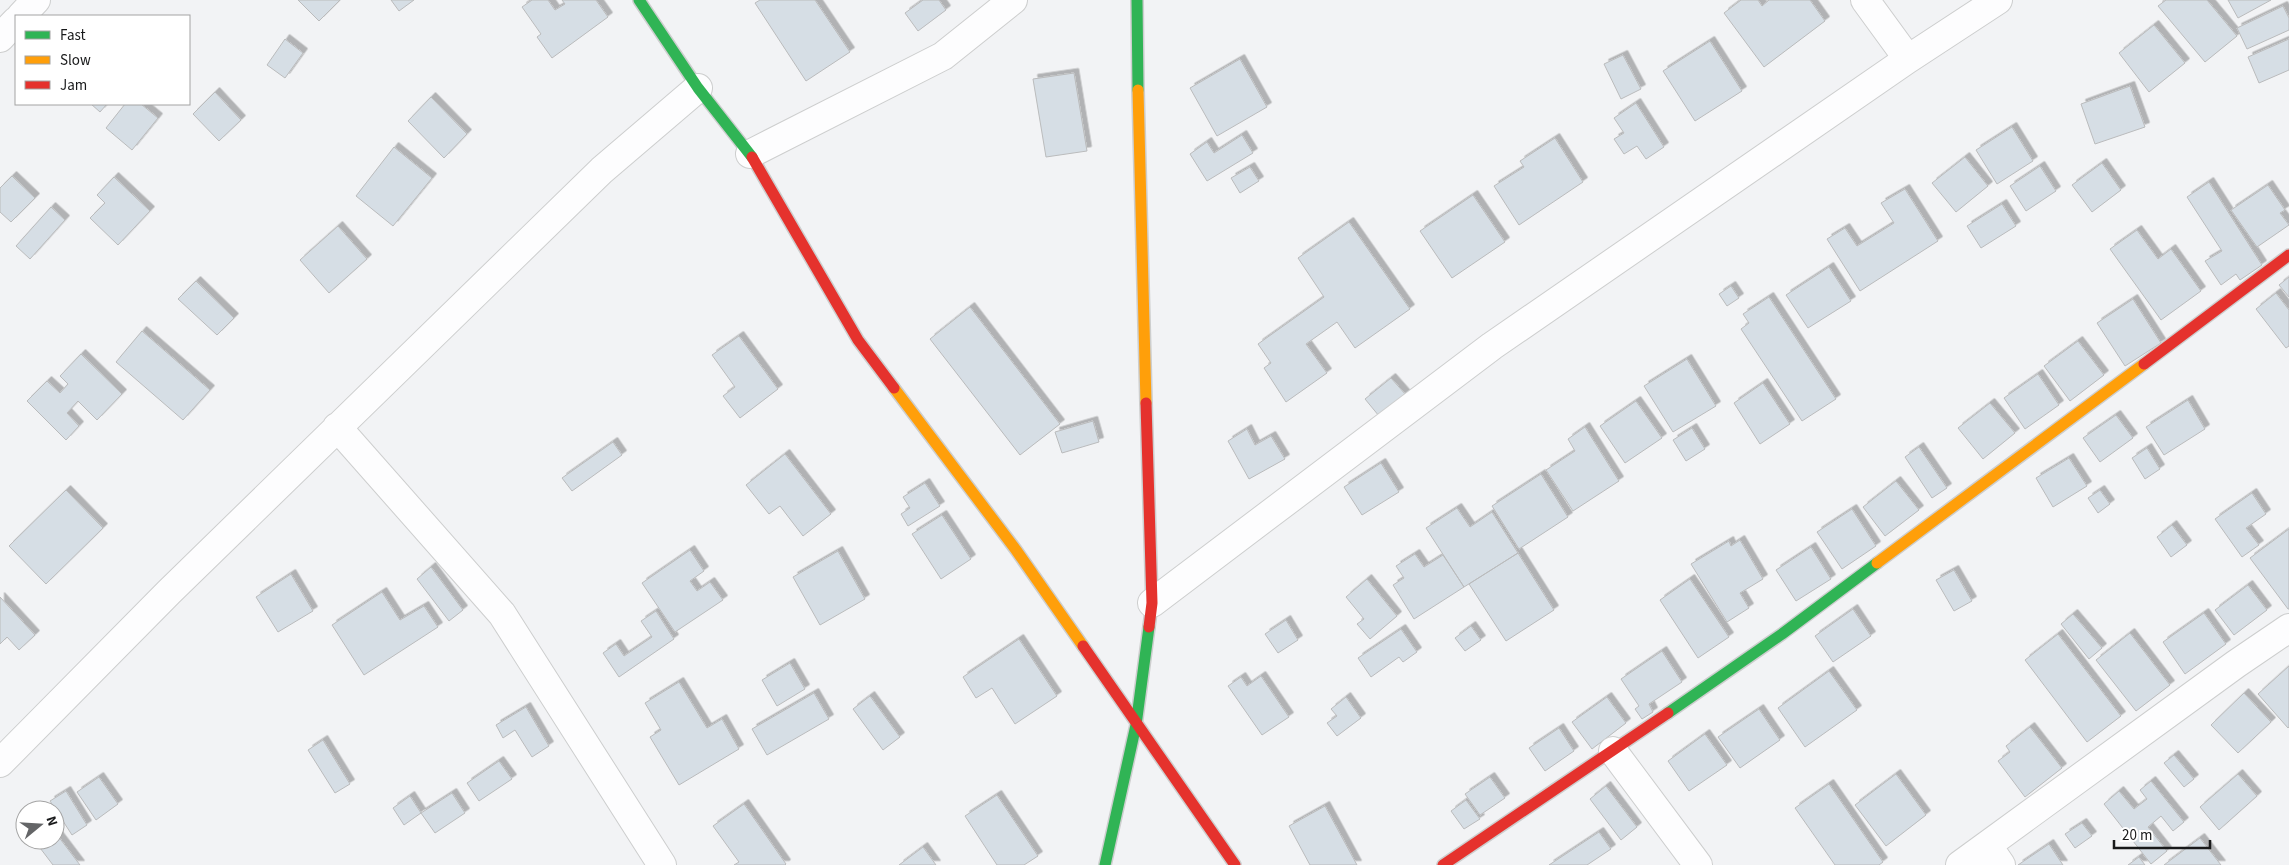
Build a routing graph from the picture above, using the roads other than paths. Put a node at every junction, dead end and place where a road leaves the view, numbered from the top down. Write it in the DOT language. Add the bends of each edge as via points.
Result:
graph roads {
  1 [pos="36,0"];
  2 [pos="639,0"];
  3 [pos="1013,0"];
  4 [pos="1137,0"];
  5 [pos="1865,0"];
  6 [pos="1998,0"];
  7 [pos="22,15"];
  8 [pos="15,22"];
  9 [pos="0,38"];
  10 [pos="1908,59"];
  11 [pos="698,88"];
  12 [pos="750,154"];
  13 [pos="2289,255"];
  14 [pos="337,427"];
  15 [pos="1152,603"];
  16 [pos="2289,628"];
  17 [pos="1136,725"];
  18 [pos="1613,751"];
  19 [pos="0,763"];
  20 [pos="1995,856"];
  21 [pos="662,865"];
  22 [pos="1105,865"];
  23 [pos="1235,865"];
  24 [pos="1443,865"];
  25 [pos="1698,865"];
  26 [pos="1960,865"];
  1 -- 7 [label="street"];
  2 -- 11 [label="street"];
  3 -- 12 [label="street" via="943,56"];
  4 -- 15 [label="street" via="1138,152"];
  5 -- 10 [label="street"];
  6 -- 10 [label="street"];
  8 -- 9 [label="street"];
  10 -- 15 [label="street" via="1492,346"];
  11 -- 12 [label="street"];
  11 -- 14 [label="street" via="602,170"];
  12 -- 17 [label="street" via="858,340 1016,550"];
  13 -- 18 [label="street" via="1782,634"];
  14 -- 19 [label="street"];
  14 -- 21 [label="street" via="502,614"];
  15 -- 17 [label="street"];
  16 -- 20 [label="street" via="2236,664"];
  17 -- 22 [label="street"];
  17 -- 23 [label="street"];
  18 -- 24 [label="street"];
  18 -- 25 [label="street"];
  20 -- 26 [label="street"];
}
